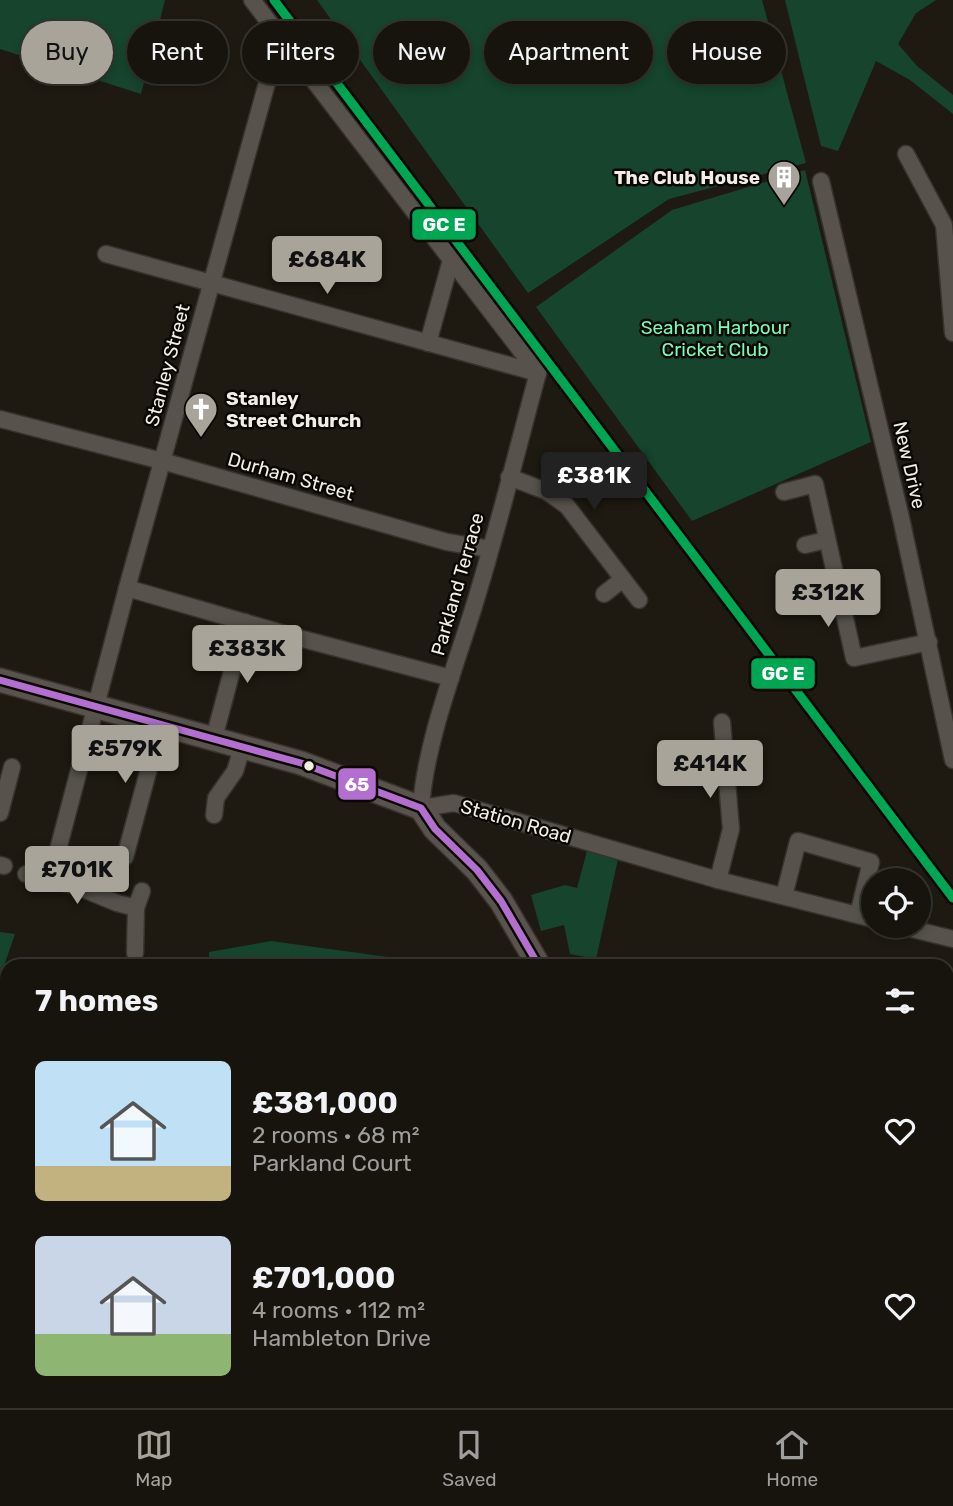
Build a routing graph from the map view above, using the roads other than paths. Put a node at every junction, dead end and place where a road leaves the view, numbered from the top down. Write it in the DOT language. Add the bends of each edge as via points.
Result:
graph roads {
  1 [pos="252,0"];
  2 [pos="268,21"];
  3 [pos="267,84"];
  4 [pos="317,84"];
  5 [pos="906,154"];
  6 [pos="821,181"];
  7 [pos="949,222"];
  8 [pos="106,254"];
  9 [pos="451,260"];
  10 [pos="212,283"];
  11 [pos="953,333"];
  12 [pos="428,343"];
  13 [pos="538,373"];
  14 [pos="0,419"];
  15 [pos="162,461"];
  16 [pos="509,477"];
  17 [pos="784,492"];
  18 [pos="826,540"];
  19 [pos="805,545"];
  20 [pos="490,549"];
  21 [pos="623,579"];
  22 [pos="127,587"];
  23 [pos="604,594"];
  24 [pos="639,600"];
  25 [pos="245,622"];
  26 [pos="929,642"];
  27 [pos="451,678"];
  28 [pos="0,680"];
  29 [pos="95,706"];
  30 [pos="722,722"];
  31 [pos="161,724"];
  32 [pos="214,738"];
  33 [pos="243,745"];
  34 [pos="750,750"];
  35 [pos="725,752"];
  36 [pos="953,760"];
  37 [pos="12,767"];
  38 [pos="1,807"];
  39 [pos="421,808"];
  40 [pos="214,815"];
  41 [pos="125,857"];
  42 [pos="870,868"];
  43 [pos="26,874"];
  44 [pos="50,880"];
  45 [pos="718,880"];
  46 [pos="142,891"];
  47 [pos="784,896"];
  48 [pos="136,908"];
  49 [pos="861,916"];
  50 [pos="931,934"];
  51 [pos="953,939"];
  52 [pos="135,953"];
  53 [pos="535,959"];
  1 -- 2 [label="street"];
  3 -- 10 [label="street, Stanley Street"];
  4 -- 9 [label="street"];
  5 -- 7 [label="street"];
  6 -- 26 [label="street, New Drive"];
  7 -- 11 [label="street"];
  8 -- 10 [label="street"];
  9 -- 12 [label="street"];
  9 -- 13 [label="street"];
  10 -- 12 [label="street"];
  10 -- 15 [label="street, Stanley Street"];
  12 -- 13 [label="street"];
  13 -- 16 [label="street, Parkland Terrace"];
  14 -- 15 [label="street, Durham Street"];
  15 -- 20 [label="street, Durham Street" via="447,542"];
  15 -- 22 [label="street, Stanley Street"];
  16 -- 20 [label="street, Parkland Terrace"];
  16 -- 21 [label="street" via="546,491 567,506"];
  17 -- 18 [label="street" via="815,484"];
  18 -- 19 [label="street"];
  18 -- 26 [label="street" via="854,658"];
  20 -- 27 [label="street, Parkland Terrace"];
  21 -- 23 [label="street"];
  21 -- 24 [label="street"];
  22 -- 25 [label="street"];
  22 -- 29 [label="street, Stanley Street"];
  25 -- 27 [label="street"];
  25 -- 32 [label="street"];
  26 -- 36 [label="street, New Drive"];
  27 -- 39 [label="street, Parkland Terrace" via="422,786"];
  28 -- 29 [label="main road, Station Road"];
  29 -- 31 [label="main road, Station Road"];
  29 -- 44 [label="street, Stanley Street"];
  30 -- 35 [label="street"];
  31 -- 32 [label="main road, Station Road"];
  31 -- 41 [label="street"];
  32 -- 33 [label="main road, Station Road"];
  33 -- 39 [label="main road, Station Road"];
  33 -- 40 [label="street" via="235,771 216,797"];
  34 -- 35 [label="street"];
  35 -- 45 [label="street" via="731,829"];
  37 -- 38 [label="street"];
  39 -- 45 [label="street, Station Road" via="454,803"];
  39 -- 53 [label="main road" via="501,901"];
  42 -- 47 [label="street" via="871,862 798,841"];
  43 -- 44 [label="street"];
  44 -- 48 [label="street"];
  45 -- 47 [label="street, Station Road"];
  46 -- 48 [label="street"];
  47 -- 49 [label="street, Station Road"];
  48 -- 52 [label="street"];
  50 -- 51 [label="street"];
}
